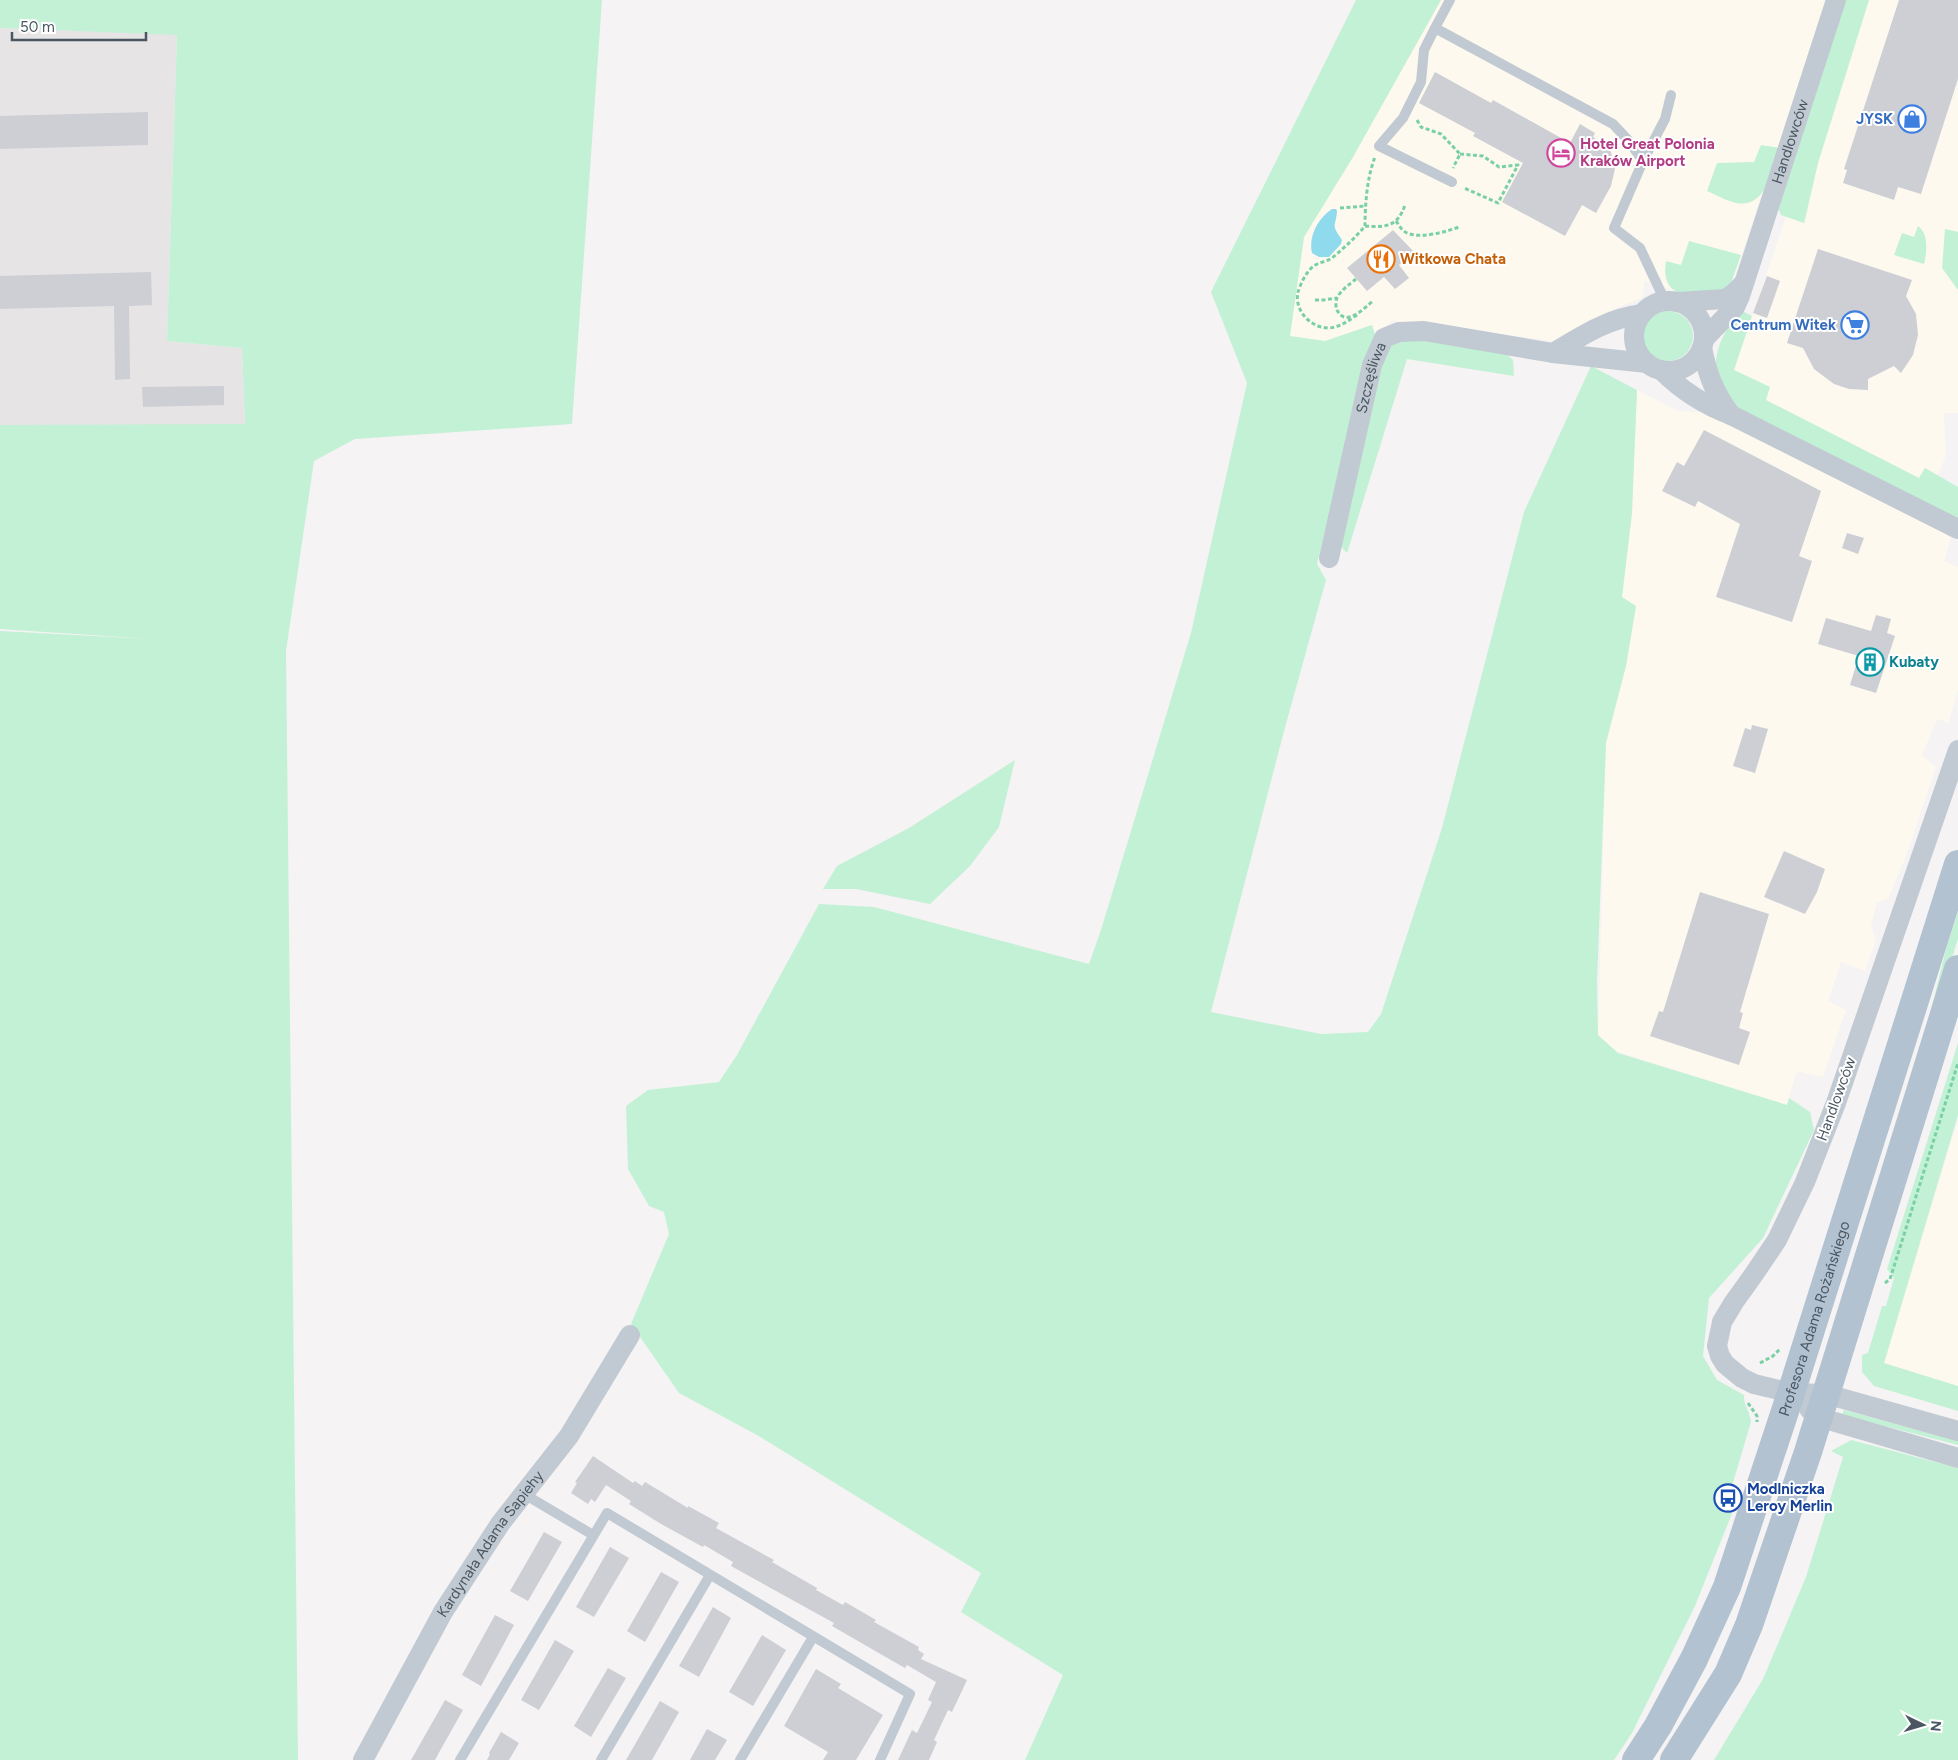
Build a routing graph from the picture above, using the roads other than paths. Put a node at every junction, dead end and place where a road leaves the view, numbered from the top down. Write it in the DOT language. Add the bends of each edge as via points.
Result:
graph roads {
  1 [pos="1450,0"];
  2 [pos="1836,0"];
  3 [pos="1435,28"];
  4 [pos="1671,95"];
  5 [pos="1643,161"];
  6 [pos="1450,181"];
  7 [pos="1743,284"];
  8 [pos="1671,301"];
  9 [pos="1642,314"];
  10 [pos="1703,344"];
  11 [pos="1553,353"];
  12 [pos="1654,366"];
  13 [pos="1731,415"];
  14 [pos="1958,529"];
  15 [pos="1329,558"];
  16 [pos="1958,750"];
  17 [pos="1958,864"];
  18 [pos="1958,969"];
  19 [pos="630,1335"];
  20 [pos="1790,1394"];
  21 [pos="1822,1406"];
  22 [pos="1958,1430"];
  23 [pos="1958,1458"];
  24 [pos="524,1494"];
  25 [pos="593,1535"];
  26 [pos="710,1575"];
  27 [pos="813,1637"];
  28 [pos="363,1760"];
  29 [pos="460,1760"];
  30 [pos="600,1760"];
  31 [pos="740,1760"];
  32 [pos="880,1760"];
  33 [pos="1636,1760"];
  34 [pos="1674,1760"];
  1 -- 3 [label="lane"];
  2 -- 7 [label="street, Handlowców"];
  3 -- 5 [label="lane" via="1613,124"];
  3 -- 6 [label="lane" via="1424,50 1421,82 1403,118 1379,146"];
  4 -- 5 [label="lane" via="1665,119"];
  5 -- 8 [label="lane" via="1614,228 1640,248"];
  7 -- 8 [label="street" via="1725,299"];
  7 -- 10 [label="street, Handlowców" via="1735,308"];
  8 -- 9 [label="street" via="1648,308"];
  8 -- 10 [label="street" via="1694,312 1703,329"];
  9 -- 11 [label="street" via="1612,321"];
  9 -- 12 [label="street" via="1636,323 1635,345 1640,355"];
  10 -- 12 [label="street" via="1696,359 1687,366 1677,370"];
  10 -- 13 [label="street" via="1709,379 1717,397"];
  11 -- 12 [label="street, Szczęśliwa"];
  11 -- 15 [label="street, Szczęśliwa" via="1424,331 1399,332 1384,338 1372,365"];
  12 -- 13 [label="street" via="1678,386 1711,407"];
  13 -- 14 [label="street"];
  16 -- 20 [label="street, Handlowców" via="1836,1103 1804,1182 1777,1240 1734,1302 1718,1336 1720,1356 1733,1372 1754,1384"];
  17 -- 20 [label="main road, Profesora Adama Rożańskiego"];
  18 -- 21 [label="main road"];
  19 -- 24 [label="street, Kardynała Adama Sapiehy" via="569,1436"];
  20 -- 21 [label="street, Handlowców"];
  20 -- 33 [label="main road, Profesora Adama Rożańskiego" via="1727,1587 1694,1659"];
  21 -- 22 [label="street"];
  21 -- 23 [label="street"];
  21 -- 34 [label="main road" via="1749,1625 1728,1674"];
  24 -- 25 [label="lane"];
  24 -- 28 [label="street, Kardynała Adama Sapiehy" via="500,1524 443,1612"];
  25 -- 26 [label="lane" via="607,1513"];
  25 -- 29 [label="lane"];
  26 -- 27 [label="lane"];
  26 -- 30 [label="lane"];
  27 -- 31 [label="lane"];
  27 -- 32 [label="lane" via="910,1694"];
}
